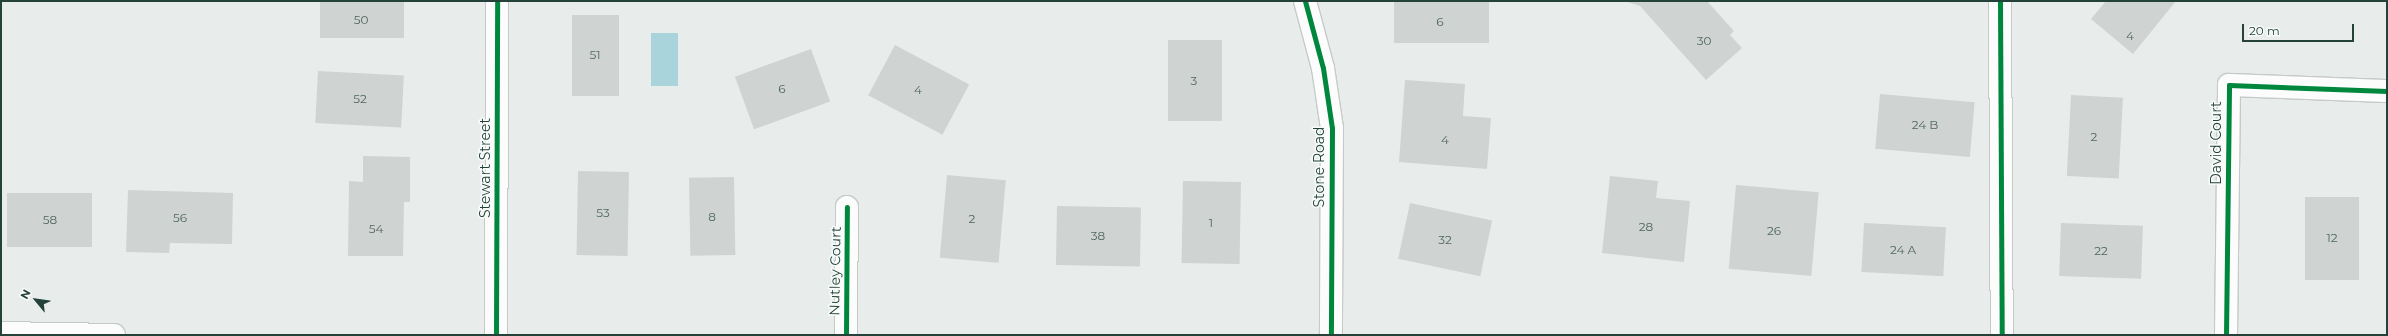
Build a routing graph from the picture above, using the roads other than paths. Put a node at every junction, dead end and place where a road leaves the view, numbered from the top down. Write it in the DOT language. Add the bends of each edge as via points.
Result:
graph roads {
  1 [pos="497,1"];
  2 [pos="1305,1"];
  3 [pos="2000,1"];
  4 [pos="2387,92"];
  5 [pos="847,207"];
  6 [pos="1,333"];
  7 [pos="27,334"];
  8 [pos="114,335"];
  9 [pos="496,335"];
  10 [pos="846,335"];
  11 [pos="1331,335"];
  12 [pos="2002,335"];
  13 [pos="2226,335"];
  1 -- 9 [label="street, Stewart Street"];
  2 -- 11 [label="street, Stone Road" via="1322,68 1332,128"];
  3 -- 12 [label="street"];
  4 -- 13 [label="street, David Court" via="2229,85"];
  5 -- 10 [label="street, Nutley Court"];
  6 -- 7 [label="street"];
  7 -- 8 [label="street"];
}
